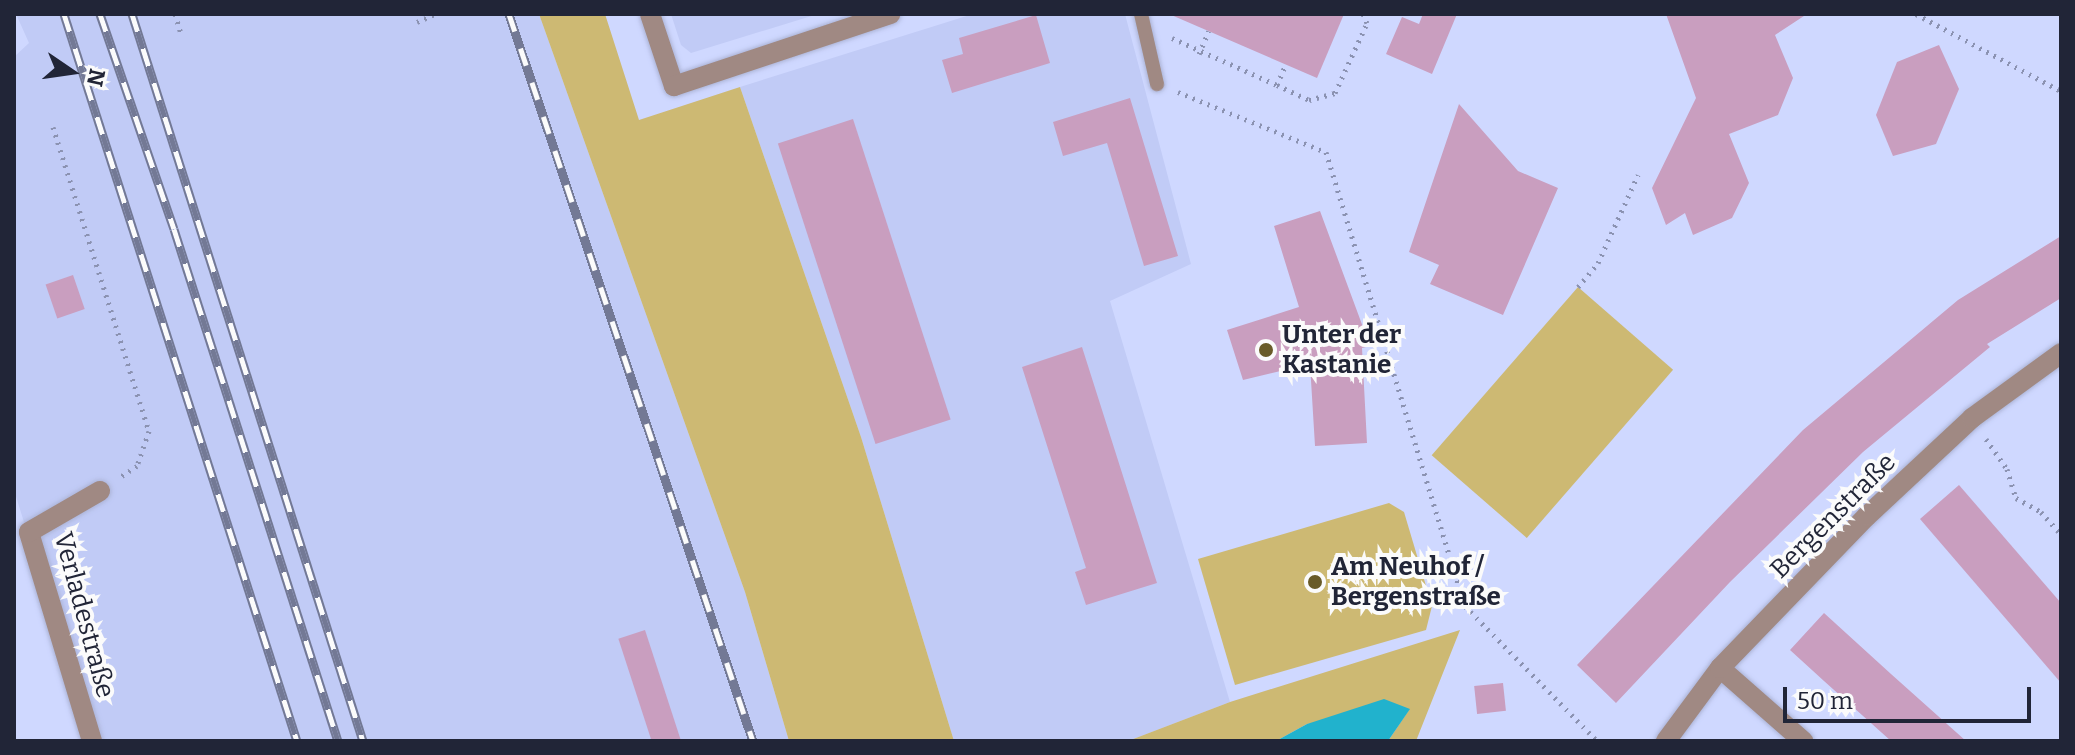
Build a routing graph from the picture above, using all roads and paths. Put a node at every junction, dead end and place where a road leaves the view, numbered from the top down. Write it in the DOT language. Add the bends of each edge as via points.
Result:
graph roads {
  1 [pos="175,14"];
  2 [pos="435,14"];
  3 [pos="650,14"];
  4 [pos="890,14"];
  5 [pos="1141,14"];
  6 [pos="1363,14"];
  7 [pos="1916,14"];
  8 [pos="417,22"];
  9 [pos="1168,31"];
  10 [pos="1209,31"];
  11 [pos="181,34"];
  12 [pos="1199,54"];
  13 [pos="1286,64"];
  14 [pos="1157,84"];
  15 [pos="1277,85"];
  16 [pos="2061,91"];
  17 [pos="53,127"];
  18 [pos="1638,175"];
  19 [pos="1578,287"];
  20 [pos="2061,353"];
  21 [pos="1972,418"];
  22 [pos="100,491"];
  23 [pos="2061,534"];
  24 [pos="1720,668"];
  25 [pos="92,741"];
  26 [pos="1597,741"];
  27 [pos="1666,741"];
  28 [pos="1803,741"];
  1 -- 11 [label="path"];
  2 -- 8 [label="path"];
  3 -- 4 [label="street" via="674,86"];
  5 -- 14 [label="lane"];
  6 -- 15 [label="path" via="1367,23 1335,93 1309,100"];
  7 -- 16 [label="path"];
  9 -- 12 [label="path"];
  10 -- 12 [label="path"];
  12 -- 15 [label="path"];
  13 -- 15 [label="path"];
  14 -- 26 [label="path" via="1326,152 1465,606"];
  17 -- 22 [label="path" via="149,431 137,466"];
  18 -- 19 [label="path" via="1598,263"];
  20 -- 21 [label="street, Bergenstraße"];
  21 -- 23 [label="path" via="2007,469 2016,498 2041,512"];
  21 -- 24 [label="street, Bergenstraße" via="1867,516"];
  22 -- 25 [label="street, Verladestraße" via="29,532"];
  24 -- 27 [label="street, Bergenstraße"];
  24 -- 28 [label="street"];
}
